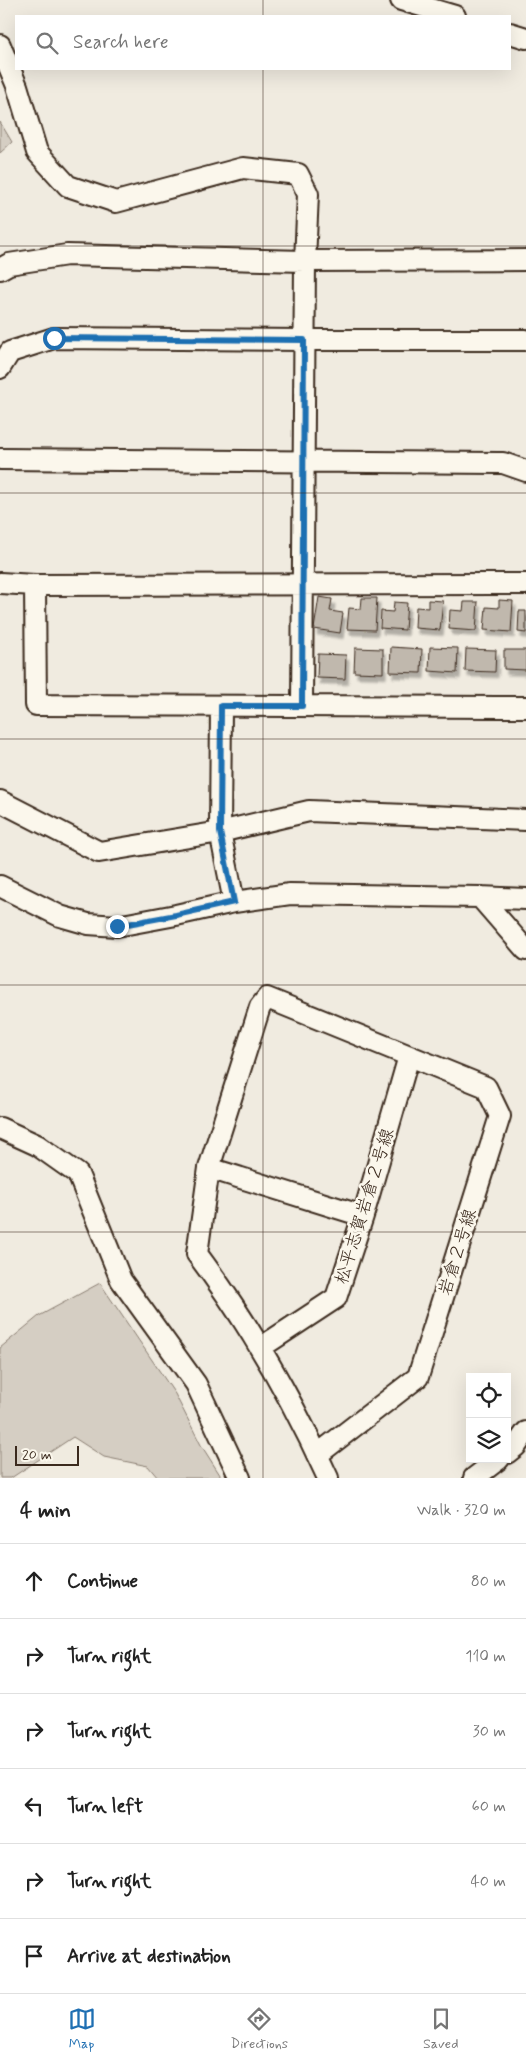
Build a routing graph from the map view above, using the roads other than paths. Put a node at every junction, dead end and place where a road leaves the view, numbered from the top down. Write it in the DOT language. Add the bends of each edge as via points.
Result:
graph roads {
  1 [pos="402,0"];
  2 [pos="452,15"];
  3 [pos="511,33"];
  4 [pos="526,38"];
  5 [pos="0,45"];
  6 [pos="526,260"];
  7 [pos="305,262"];
  8 [pos="0,269"];
  9 [pos="304,340"];
  10 [pos="526,340"];
  11 [pos="0,368"];
  12 [pos="0,459"];
  13 [pos="304,460"];
  14 [pos="526,471"];
  15 [pos="0,583"];
  16 [pos="303,584"];
  17 [pos="526,584"];
  18 [pos="35,585"];
  19 [pos="221,706"];
  20 [pos="302,706"];
  21 [pos="526,707"];
  22 [pos="0,801"];
  23 [pos="526,820"];
  24 [pos="220,832"];
  25 [pos="0,886"];
  26 [pos="480,897"];
  27 [pos="526,899"];
  28 [pos="234,902"];
  29 [pos="526,950"];
  30 [pos="409,1056"];
  31 [pos="0,1128"];
  32 [pos="209,1168"];
  33 [pos="363,1216"];
  34 [pos="260,1348"];
  35 [pos="526,1432"];
  36 [pos="511,1450"];
  37 [pos="318,1455"];
  38 [pos="494,1463"];
  39 [pos="240,1478"];
  40 [pos="328,1478"];
  41 [pos="474,1478"];
  1 -- 2 [label="street"];
  3 -- 4 [label="street"];
  5 -- 7 [label="street" via="18,86 37,152 68,186 116,202 243,168 298,174 308,194"];
  6 -- 7 [label="street"];
  7 -- 8 [label="street" via="67,255 9,264"];
  7 -- 9 [label="street"];
  9 -- 10 [label="street"];
  9 -- 11 [label="street" via="54,338 10,352"];
  9 -- 13 [label="street"];
  12 -- 13 [label="street"];
  13 -- 14 [label="street" via="503,463"];
  13 -- 16 [label="street"];
  15 -- 18 [label="street"];
  16 -- 17 [label="street"];
  16 -- 18 [label="street"];
  16 -- 20 [label="street"];
  18 -- 19 [label="street" via="36,705"];
  19 -- 20 [label="street"];
  19 -- 24 [label="street"];
  20 -- 21 [label="street"];
  22 -- 24 [label="street" via="100,852"];
  23 -- 24 [label="street" via="309,811"];
  24 -- 28 [label="street"];
  25 -- 28 [label="street" via="60,916 88,924 117,926"];
  26 -- 27 [label="street"];
  26 -- 28 [label="street" via="290,894"];
  26 -- 29 [label="street"];
  30 -- 32 [label="street, 岩倉２号線" via="267,998 260,1007"];
  30 -- 33 [label="street, 松平志賀岩倉２号線"];
  30 -- 37 [label="street, 岩倉２号線" via="486,1087 500,1116 418,1377"];
  31 -- 39 [label="street" via="37,1145 78,1174 121,1280 196,1384"];
  32 -- 33 [label="street"];
  32 -- 34 [label="street" via="197,1254"];
  33 -- 34 [label="street, 松平志賀岩倉２号線" via="336,1298"];
  34 -- 37 [label="street"];
  35 -- 36 [label="street"];
  37 -- 40 [label="street"];
  38 -- 41 [label="street"];
}
